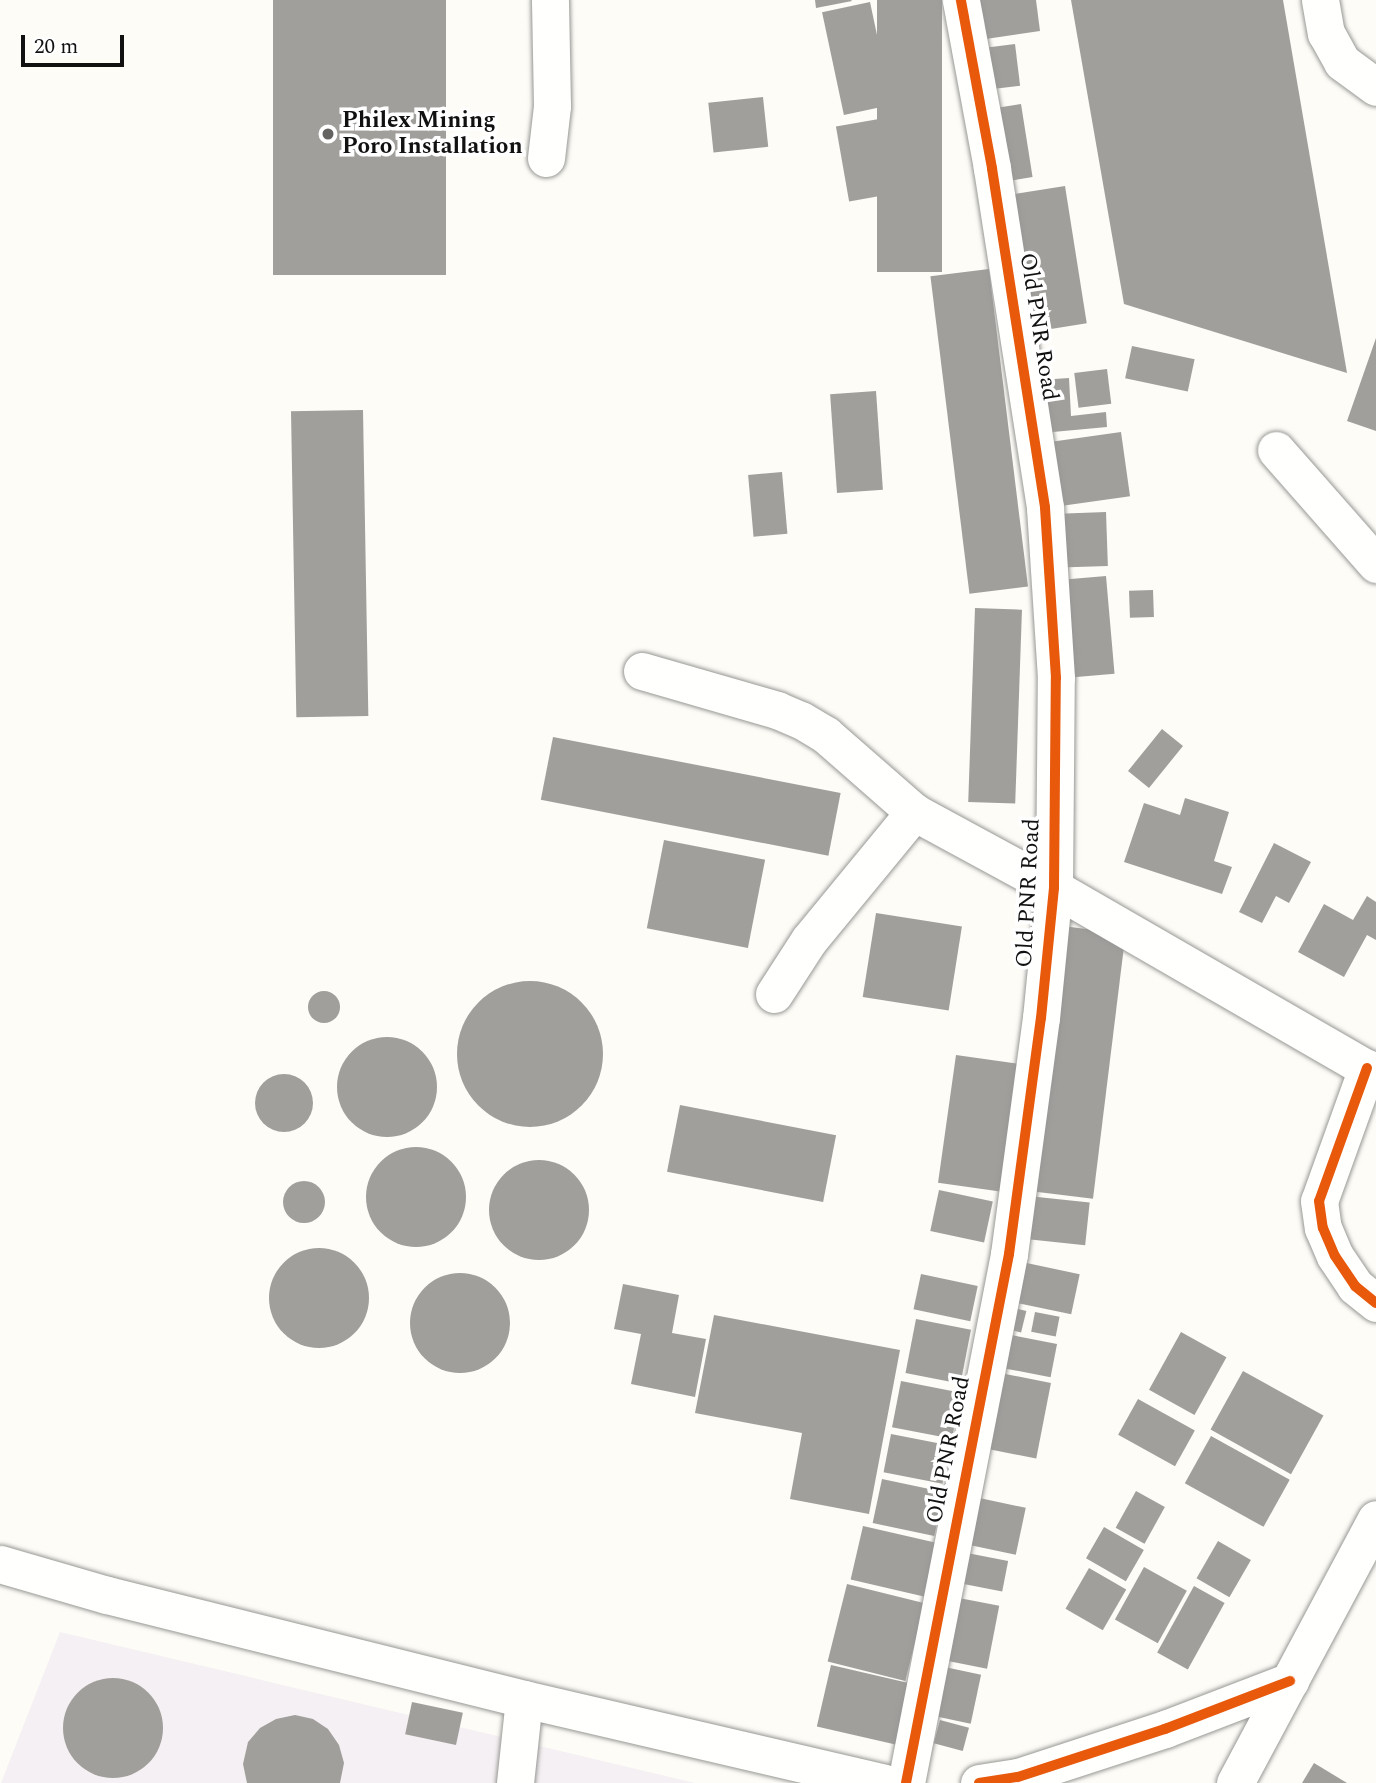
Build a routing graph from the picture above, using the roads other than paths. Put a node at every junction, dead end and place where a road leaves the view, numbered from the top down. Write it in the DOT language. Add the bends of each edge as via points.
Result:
graph roads {
  1 [pos="550,0"];
  2 [pos="961,0"];
  3 [pos="1320,0"];
  4 [pos="1376,87"];
  5 [pos="546,158"];
  6 [pos="1276,450"];
  7 [pos="1376,564"];
  8 [pos="642,671"];
  9 [pos="914,812"];
  10 [pos="1054,888"];
  11 [pos="774,994"];
  12 [pos="1371,1071"];
  13 [pos="1376,1303"];
  14 [pos="1376,1519"];
  15 [pos="0,1564"];
  16 [pos="1290,1681"];
  17 [pos="524,1699"];
  18 [pos="515,1783"];
  19 [pos="884,1783"];
  20 [pos="906,1783"];
  21 [pos="979,1783"];
  22 [pos="1235,1783"];
  1 -- 5 [label="street" via="552,106"];
  2 -- 10 [label="street, Old PNR Road" via="1045,507 1056,678"];
  3 -- 4 [label="street" via="1326,33 1342,62"];
  6 -- 7 [label="street"];
  8 -- 9 [label="street" via="801,720 826,735"];
  9 -- 10 [label="street"];
  9 -- 11 [label="street" via="808,940"];
  10 -- 12 [label="street"];
  10 -- 20 [label="street, Old PNR Road" via="1009,1254"];
  12 -- 13 [label="street" via="1319,1201 1323,1228 1335,1256 1355,1286"];
  14 -- 16 [label="street"];
  15 -- 17 [label="street"];
  16 -- 21 [label="street" via="1165,1729 1018,1777"];
  16 -- 22 [label="street"];
  17 -- 18 [label="street"];
  17 -- 19 [label="street"];
}
